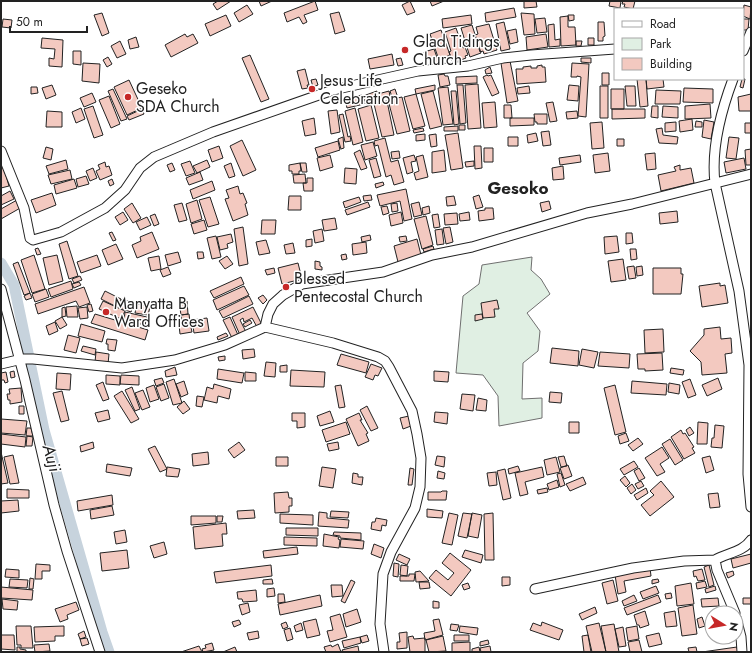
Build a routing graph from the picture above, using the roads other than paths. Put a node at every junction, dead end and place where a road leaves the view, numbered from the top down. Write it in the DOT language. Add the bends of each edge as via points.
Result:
graph roads {
  1 [pos="751,32"];
  2 [pos="744,46"];
  3 [pos="614,49"];
  4 [pos="733,80"];
  5 [pos="1,151"];
  6 [pos="751,174"];
  7 [pos="715,183"];
  8 [pos="1,289"];
  9 [pos="265,327"];
  10 [pos="20,359"];
  11 [pos="1,364"];
  12 [pos="751,507"];
  13 [pos="751,540"];
  14 [pos="715,560"];
  15 [pos="535,589"];
  16 [pos="731,605"];
  17 [pos="100,652"];
  18 [pos="384,652"];
  1 -- 2 [label="street"];
  3 -- 5 [label="street" via="502,58 468,66 418,71 333,90 213,132 154,157 140,168 125,190 106,208 61,232 33,240 30,238 24,208"];
  4 -- 7 [label="street" via="718,132"];
  6 -- 7 [label="street"];
  7 -- 9 [label="street" via="586,213 472,247 432,255 383,272 302,284 273,304"];
  7 -- 12 [label="street" via="739,291 749,365 748,474"];
  8 -- 10 [label="street"];
  9 -- 10 [label="street" via="225,345 176,360 122,368"];
  9 -- 18 [label="street" via="378,357 389,367 412,411 421,458 420,487 415,508 391,552 383,574 380,624"];
  10 -- 11 [label="street"];
  10 -- 17 [label="street" via="56,513"];
  13 -- 14 [label="street" via="744,548"];
  14 -- 15 [label="street" via="684,561 633,568"];
  14 -- 16 [label="street"];
}
